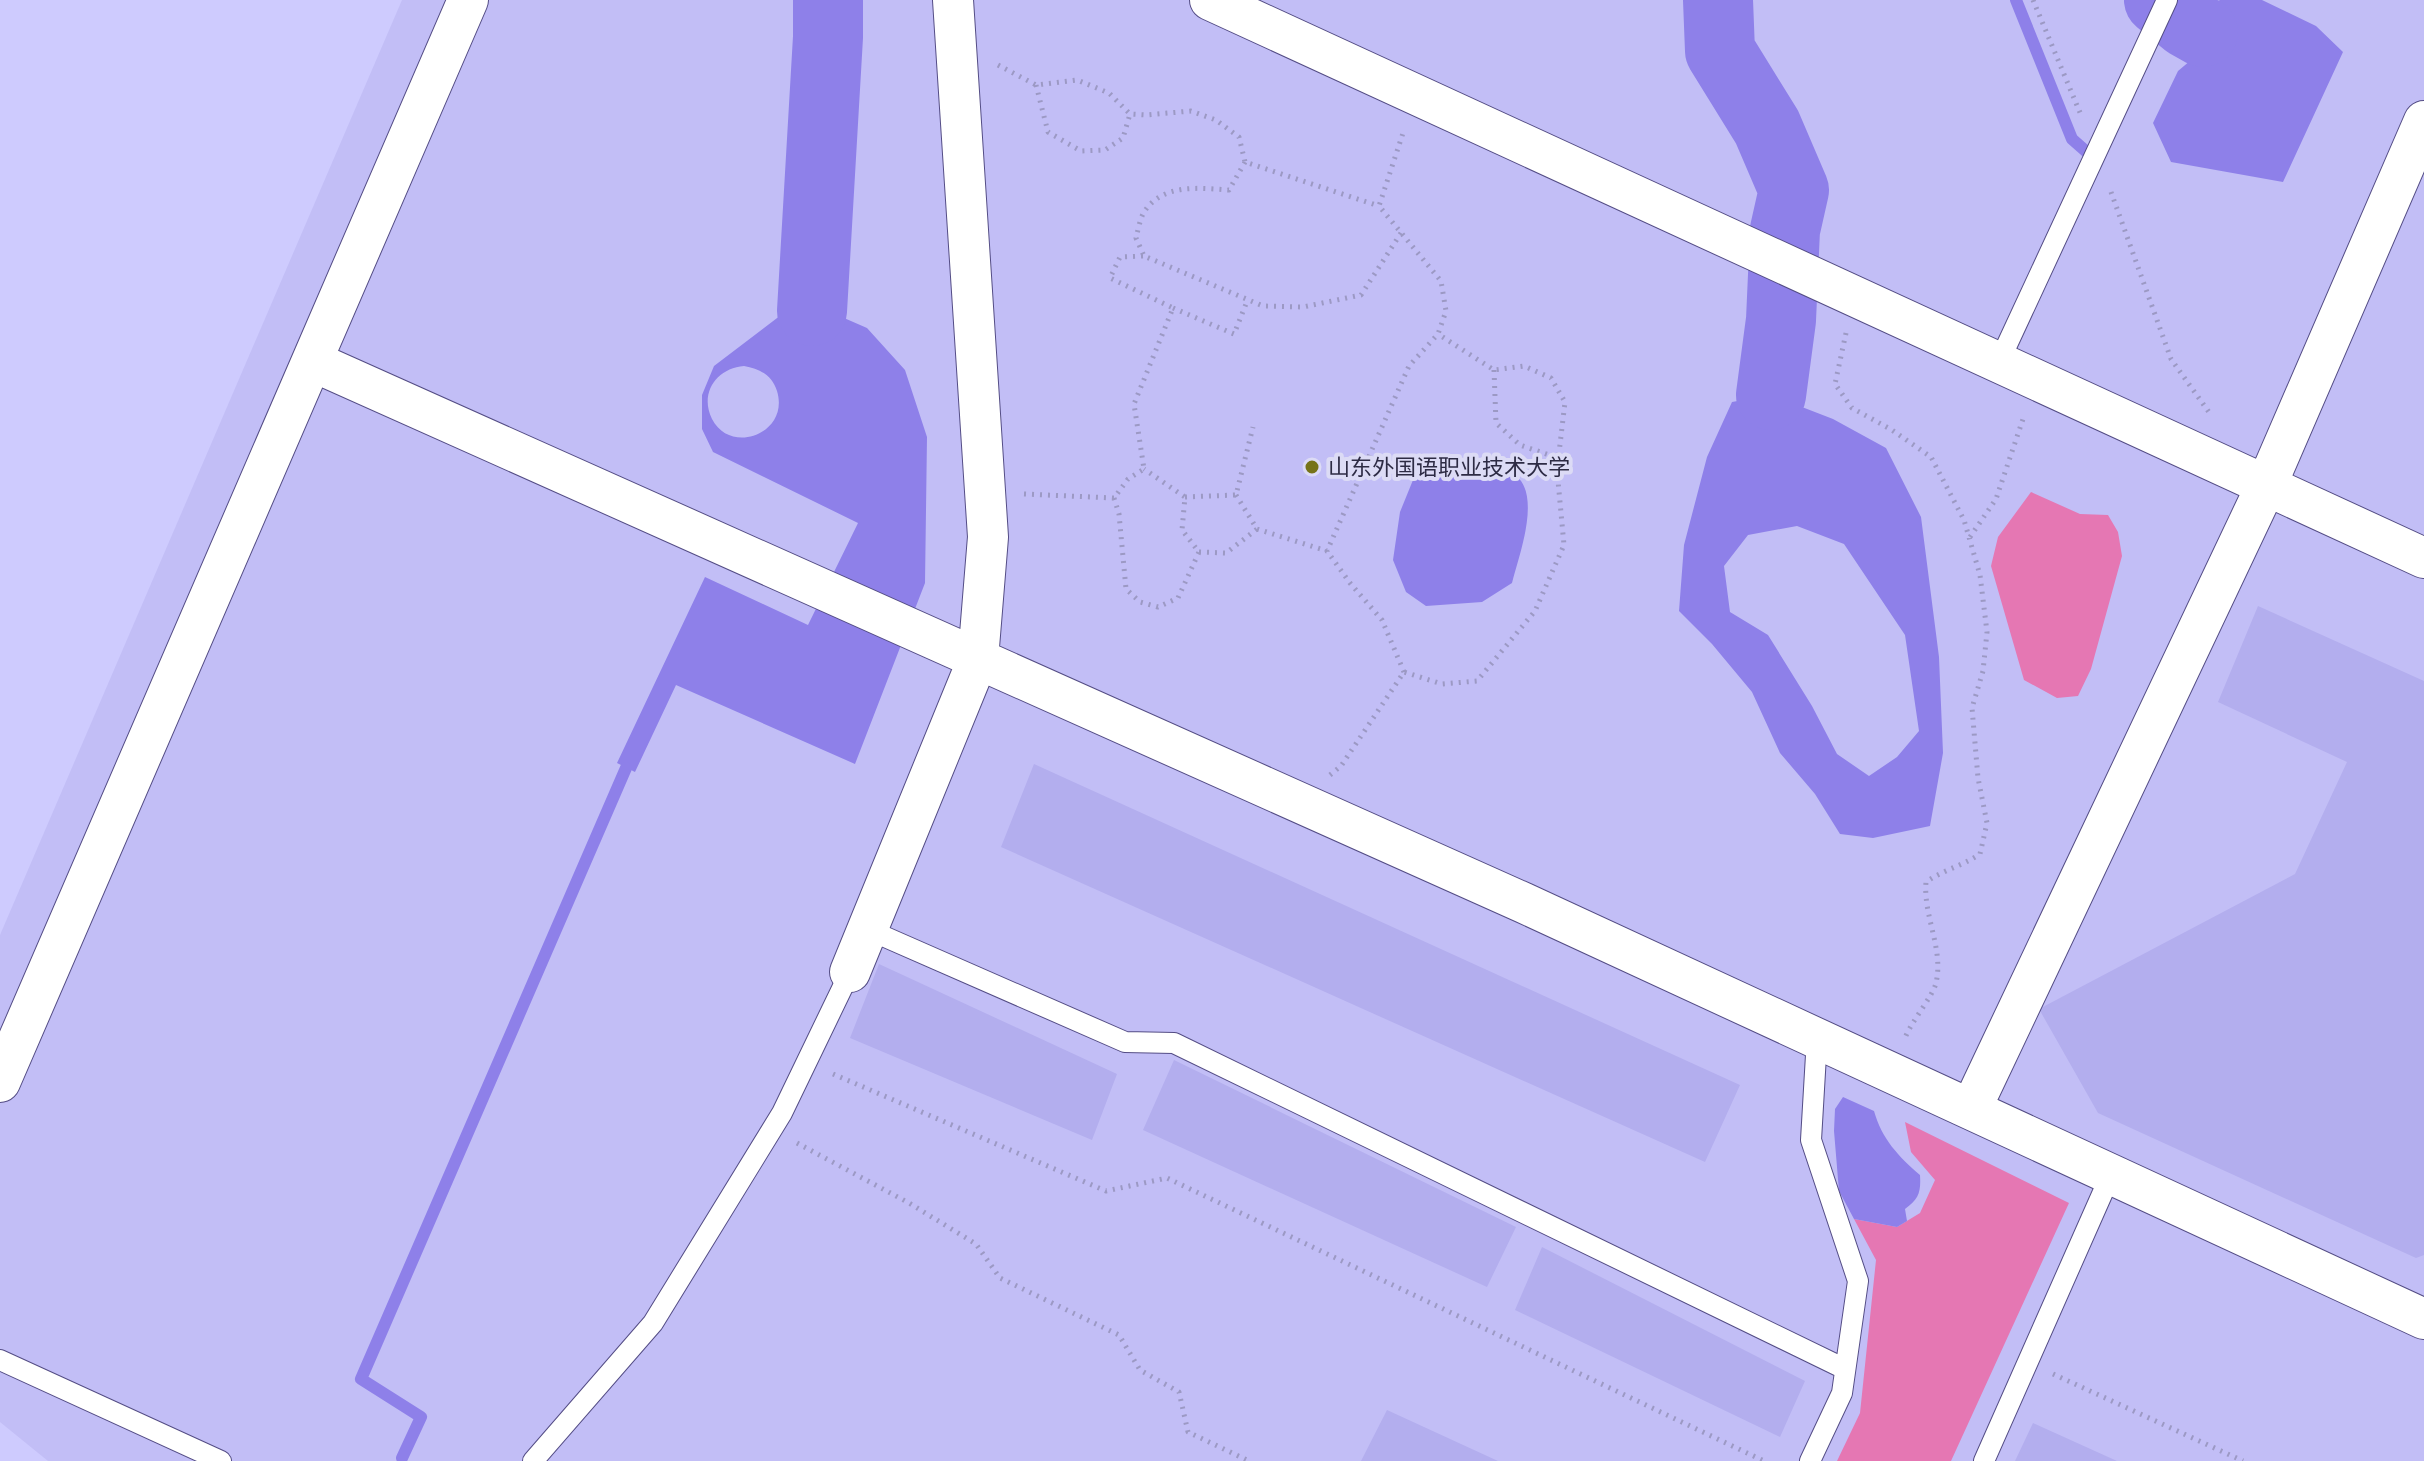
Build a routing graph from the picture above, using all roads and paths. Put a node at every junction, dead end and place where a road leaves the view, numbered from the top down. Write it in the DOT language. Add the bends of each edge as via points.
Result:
graph roads {
  1 [pos="468,0"];
  2 [pos="953,0"];
  3 [pos="1210,0"];
  4 [pos="2033,0"];
  5 [pos="2167,0"];
  6 [pos="955,42"];
  7 [pos="1036,85"];
  8 [pos="1416,95"];
  9 [pos="1130,114"];
  10 [pos="2424,121"];
  11 [pos="2097,154"];
  12 [pos="1245,162"];
  13 [pos="1379,206"];
  14 [pos="1401,233"];
  15 [pos="1144,256"];
  16 [pos="1840,289"];
  17 [pos="1248,299"];
  18 [pos="1173,308"];
  19 [pos="1438,334"];
  20 [pos="312,361"];
  21 [pos="1999,362"];
  22 [pos="1494,370"];
  23 [pos="2038,381"];
  24 [pos="2216,421"];
  25 [pos="1253,427"];
  26 [pos="1558,458"];
  27 [pos="1144,469"];
  28 [pos="2266,486"];
  29 [pos="985,492"];
  30 [pos="1236,495"];
  31 [pos="1185,497"];
  32 [pos="1114,498"];
  33 [pos="1257,529"];
  34 [pos="1970,538"];
  35 [pos="1327,551"];
  36 [pos="1199,552"];
  37 [pos="2424,558"];
  38 [pos="978,659"];
  39 [pos="1404,672"];
  40 [pos="1300,802"];
  41 [pos="867,929"];
  42 [pos="850,972"];
  43 [pos="1817,1038"];
  44 [pos="806,1062"];
  45 [pos="1890,1072"];
  46 [pos="0,1082"];
  47 [pos="1971,1109"];
  48 [pos="771,1130"];
  49 [pos="2111,1174"];
  50 [pos="2424,1319"];
  51 [pos="0,1360"];
  52 [pos="2027,1362"];
  53 [pos="1845,1369"];
  54 [pos="221,1461"];
  55 [pos="533,1461"];
  56 [pos="1249,1461"];
  57 [pos="1764,1461"];
  58 [pos="1810,1461"];
  59 [pos="1984,1461"];
  60 [pos="2243,1461"];
  1 -- 20 [label="street"];
  2 -- 6 [label="street"];
  3 -- 8 [label="street"];
  4 -- 11 [label="path"];
  5 -- 11 [label="lane"];
  6 -- 7 [label="path"];
  6 -- 29 [label="street"];
  7 -- 9 [label="path" via="1077,80 1109,93"];
  7 -- 9 [label="path" via="1048,132 1081,151 1105,150 1123,138"];
  8 -- 13 [label="path"];
  8 -- 16 [label="street"];
  9 -- 12 [label="path" via="1191,111 1216,120 1239,137"];
  10 -- 28 [label="street"];
  11 -- 21 [label="lane"];
  11 -- 24 [label="path" via="2171,359"];
  12 -- 13 [label="path"];
  12 -- 15 [label="path" via="1229,190 1194,187 1163,193 1144,213 1136,238"];
  13 -- 14 [label="path"];
  14 -- 17 [label="path" via="1361,295 1303,307 1263,306"];
  14 -- 19 [label="path" via="1441,281 1446,311"];
  15 -- 17 [label="path"];
  15 -- 18 [label="path" via="1120,257 1110,278"];
  16 -- 21 [label="street"];
  16 -- 34 [label="path" via="1835,384 1852,408 1931,457"];
  17 -- 18 [label="path" via="1234,334"];
  18 -- 27 [label="path" via="1134,404"];
  19 -- 22 [label="path"];
  19 -- 35 [label="path" via="1409,366"];
  20 -- 38 [label="street"];
  20 -- 46 [label="street"];
  21 -- 23 [label="street"];
  22 -- 26 [label="path" via="1496,423 1520,445"];
  22 -- 26 [label="path" via="1524,366 1551,378 1565,402"];
  23 -- 28 [label="street"];
  23 -- 34 [label="path" via="1996,499"];
  25 -- 30 [label="path"];
  26 -- 39 [label="path" via="1564,545 1535,611 1477,681 1442,684"];
  27 -- 31 [label="path"];
  27 -- 32 [label="path"];
  28 -- 37 [label="street"];
  28 -- 47 [label="street"];
  29 -- 32 [label="path"];
  29 -- 38 [label="street" via="988,537"];
  30 -- 31 [label="path"];
  30 -- 33 [label="path"];
  31 -- 36 [label="path" via="1182,530"];
  32 -- 36 [label="path" via="1126,589 1140,602 1158,607 1178,598"];
  33 -- 35 [label="path"];
  33 -- 36 [label="path" via="1226,553"];
  34 -- 45 [label="path" via="1987,632 1972,708 1987,823 1980,854 1926,882 1936,984 1909,1027"];
  35 -- 39 [label="path" via="1382,620"];
  38 -- 40 [label="street"];
  38 -- 41 [label="street"];
  39 -- 40 [label="path" via="1341,766"];
  40 -- 43 [label="street"];
  41 -- 42 [label="street"];
  41 -- 53 [label="lane" via="1125,1042 1174,1043"];
  42 -- 44 [label="lane"];
  43 -- 45 [label="street"];
  43 -- 53 [label="lane" via="1811,1140 1858,1281"];
  44 -- 48 [label="lane"];
  44 -- 57 [label="path" via="1106,1191 1167,1178"];
  45 -- 47 [label="street"];
  47 -- 49 [label="street"];
  48 -- 55 [label="lane" via="653,1323"];
  48 -- 56 [label="path" via="976,1244 1000,1278 1119,1335 1140,1370 1179,1392 1188,1432"];
  49 -- 50 [label="street"];
  49 -- 52 [label="lane"];
  51 -- 54 [label="lane"];
  52 -- 59 [label="lane"];
  52 -- 60 [label="path"];
  53 -- 58 [label="lane" via="1842,1393"];
}
